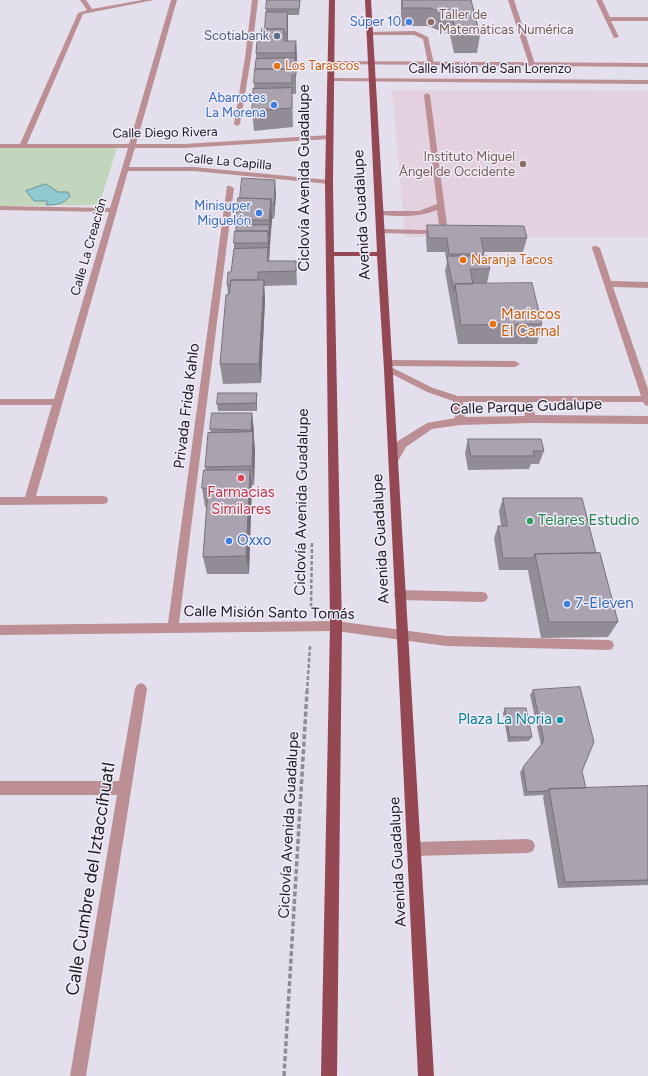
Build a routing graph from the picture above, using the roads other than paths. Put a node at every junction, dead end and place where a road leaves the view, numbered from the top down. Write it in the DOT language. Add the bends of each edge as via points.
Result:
graph roads {
  1 [pos="83,0"];
  2 [pos="151,0"];
  3 [pos="174,0"];
  4 [pos="255,0"];
  5 [pos="332,0"];
  6 [pos="368,0"];
  7 [pos="511,0"];
  8 [pos="599,0"];
  9 [pos="90,11"];
  10 [pos="608,19"];
  11 [pos="648,19"];
  12 [pos="369,33"];
  13 [pos="616,37"];
  14 [pos="331,63"];
  15 [pos="371,64"];
  16 [pos="431,64"];
  17 [pos="532,64"];
  18 [pos="648,65"];
  19 [pos="331,80"];
  20 [pos="372,80"];
  21 [pos="648,82"];
  22 [pos="427,95"];
  23 [pos="237,124"];
  24 [pos="330,136"];
  25 [pos="0,146"];
  26 [pos="23,146"];
  27 [pos="132,146"];
  28 [pos="125,169"];
  29 [pos="329,182"];
  30 [pos="230,188"];
  31 [pos="441,204"];
  32 [pos="0,208"];
  33 [pos="113,210"];
  34 [pos="379,212"];
  35 [pos="380,231"];
  36 [pos="596,248"];
  37 [pos="330,254"];
  38 [pos="381,254"];
  39 [pos="609,284"];
  40 [pos="648,284"];
  41 [pos="515,364"];
  42 [pos="389,366"];
  43 [pos="458,399"];
  44 [pos="526,399"];
  45 [pos="648,400"];
  46 [pos="0,402"];
  47 [pos="58,402"];
  48 [pos="531,418"];
  49 [pos="648,420"];
  50 [pos="460,421"];
  51 [pos="394,458"];
  52 [pos="103,500"];
  53 [pos="0,501"];
  54 [pos="29,501"];
  55 [pos="400,595"];
  56 [pos="482,597"];
  57 [pos="336,626"];
  58 [pos="173,628"];
  59 [pos="0,630"];
  60 [pos="402,635"];
  61 [pos="608,645"];
  62 [pos="141,689"];
  63 [pos="0,788"];
  64 [pos="125,788"];
  65 [pos="528,846"];
  66 [pos="414,849"];
  67 [pos="78,1076"];
  68 [pos="329,1076"];
  69 [pos="426,1076"];
  1 -- 9 [label="street"];
  2 -- 9 [label="street"];
  3 -- 27 [label="street, Calle La Creación"];
  4 -- 23 [label="street"];
  5 -- 14 [label="main road, Avenida Guadalupe"];
  6 -- 12 [label="main road, Avenida Guadalupe"];
  7 -- 17 [label="street"];
  8 -- 10 [label="street"];
  9 -- 26 [label="street" via="81,13"];
  10 -- 11 [label="street"];
  10 -- 13 [label="street"];
  12 -- 15 [label="main road, Avenida Guadalupe"];
  12 -- 16 [label="street" via="415,33 426,38"];
  14 -- 15 [label="street, Calle Misión de San Lorenzo"];
  14 -- 19 [label="main road, Avenida Guadalupe"];
  15 -- 16 [label="street, Calle Misión de San Lorenzo"];
  15 -- 20 [label="main road, Avenida Guadalupe"];
  16 -- 17 [label="street, Calle Misión de San Lorenzo"];
  17 -- 18 [label="street, Calle Misión de San Lorenzo"];
  19 -- 20 [label="street, Calle Misión de San Lorenzo"];
  19 -- 24 [label="main road, Avenida Guadalupe"];
  20 -- 21 [label="street, Calle Misión de San Lorenzo"];
  20 -- 34 [label="main road, Avenida Guadalupe"];
  22 -- 31 [label="street"];
  24 -- 27 [label="street, Calle Diego Rivera" via="184,146"];
  24 -- 29 [label="main road, Avenida Guadalupe"];
  25 -- 26 [label="street, Calle Diego Rivera"];
  26 -- 27 [label="street, Calle Diego Rivera"];
  27 -- 28 [label="street, Calle La Creación"];
  28 -- 29 [label="street, Calle La Capilla" via="194,170"];
  28 -- 33 [label="street, Calle La Creación"];
  29 -- 37 [label="main road, Avenida Guadalupe"];
  30 -- 58 [label="street, Privada Frida Kahlo"];
  31 -- 34 [label="street" via="434,210 422,213"];
  31 -- 35 [label="street" via="443,225 440,230"];
  32 -- 33 [label="street"];
  33 -- 47 [label="street, Calle La Creación"];
  34 -- 35 [label="main road, Avenida Guadalupe"];
  35 -- 38 [label="main road, Avenida Guadalupe"];
  36 -- 39 [label="street"];
  37 -- 38 [label="main road"];
  37 -- 57 [label="main road, Avenida Guadalupe"];
  38 -- 42 [label="main road, Avenida Guadalupe"];
  39 -- 40 [label="street"];
  39 -- 45 [label="street"];
  41 -- 42 [label="street"];
  42 -- 43 [label="street, Calle Parque Gudalupe" via="430,390"];
  42 -- 51 [label="main road, Avenida Guadalupe"];
  43 -- 44 [label="street, Calle Parque Gudalupe"];
  43 -- 50 [label="street"];
  44 -- 45 [label="street, Calle Parque Gudalupe"];
  44 -- 48 [label="street"];
  46 -- 47 [label="street"];
  47 -- 54 [label="street, Calle La Creación"];
  48 -- 49 [label="street, Calle Parque Gudalupe"];
  48 -- 50 [label="street, Calle Parque Gudalupe"];
  50 -- 51 [label="street, Calle Parque Gudalupe" via="430,426 402,444"];
  51 -- 55 [label="main road, Avenida Guadalupe"];
  52 -- 54 [label="street"];
  53 -- 54 [label="street"];
  55 -- 56 [label="street"];
  55 -- 60 [label="main road, Avenida Guadalupe"];
  57 -- 58 [label="street, Calle Misión Santo Tomás"];
  57 -- 60 [label="street, Calle Misión Santo Tomás"];
  57 -- 68 [label="main road, Avenida Guadalupe"];
  58 -- 59 [label="street, Calle Misión Santo Tomás"];
  60 -- 61 [label="street, Calle Misión Santo Tomás" via="446,641"];
  60 -- 66 [label="main road, Avenida Guadalupe"];
  62 -- 64 [label="street, Calle Cumbre del Iztaccíhuatl"];
  63 -- 64 [label="street"];
  64 -- 67 [label="street, Calle Cumbre del Iztaccíhuatl"];
  65 -- 66 [label="street"];
  66 -- 69 [label="main road, Avenida Guadalupe"];
}
